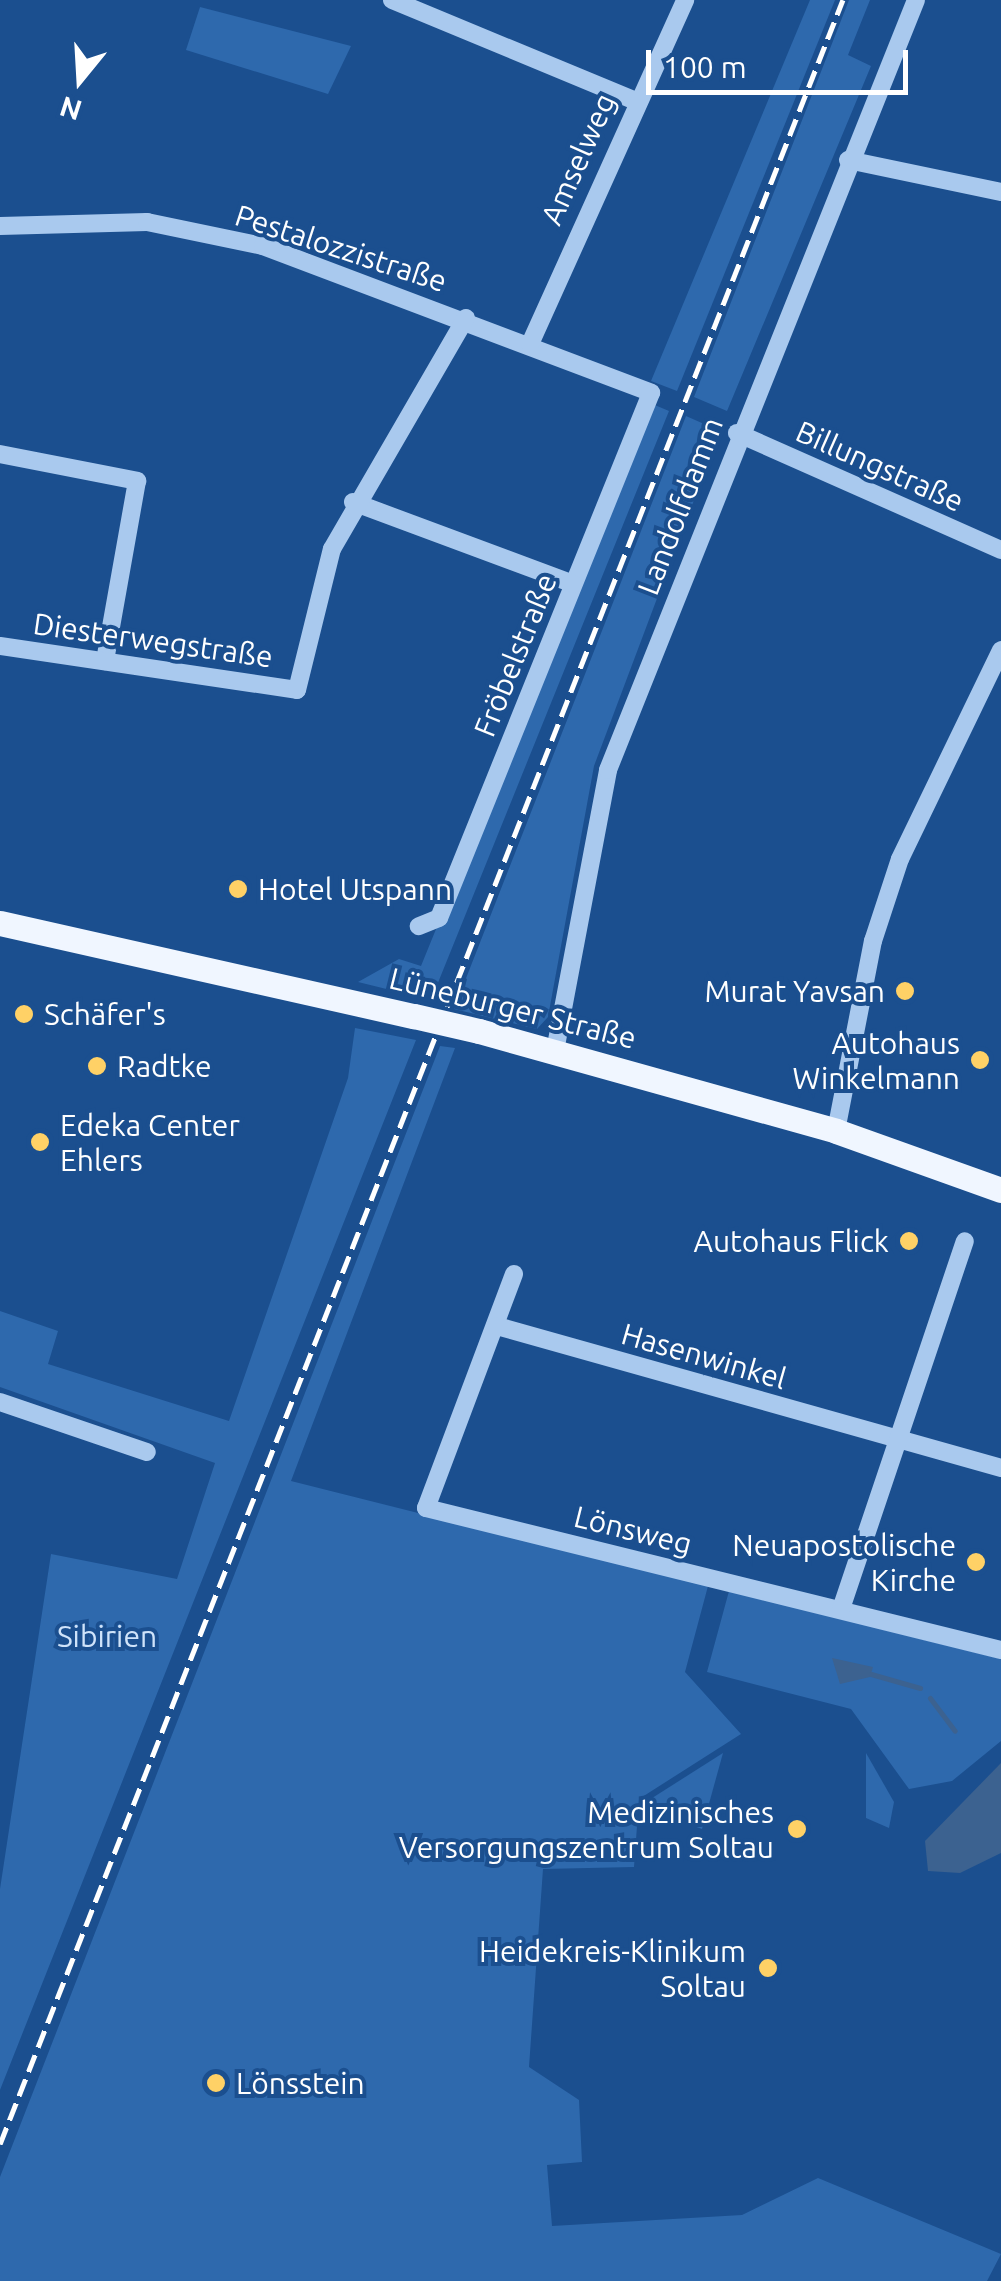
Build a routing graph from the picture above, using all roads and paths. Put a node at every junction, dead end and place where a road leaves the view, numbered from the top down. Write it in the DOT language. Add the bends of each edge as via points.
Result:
graph roads {
  1 [pos="685,0"];
  2 [pos="916,0"];
  3 [pos="392,1"];
  4 [pos="634,100"];
  5 [pos="848,160"];
  6 [pos="1001,192"];
  7 [pos="0,226"];
  8 [pos="466,318"];
  9 [pos="530,344"];
  10 [pos="651,394"];
  11 [pos="737,432"];
  12 [pos="0,454"];
  13 [pos="354,502"];
  14 [pos="1001,550"];
  15 [pos="574,584"];
  16 [pos="0,646"];
  17 [pos="1001,650"];
  18 [pos="105,660"];
  19 [pos="0,922"];
  20 [pos="419,926"];
  21 [pos="556,1051"];
  22 [pos="836,1131"];
  23 [pos="1001,1190"];
  24 [pos="965,1242"];
  25 [pos="514,1274"];
  26 [pos="497,1326"];
  27 [pos="0,1402"];
  28 [pos="895,1439"];
  29 [pos="147,1452"];
  30 [pos="1001,1468"];
  31 [pos="841,1609"];
  32 [pos="1001,1650"];
  1 -- 4 [label="street, Amselweg"];
  2 -- 5 [label="street, Landolfdamm"];
  3 -- 4 [label="street"];
  4 -- 9 [label="street, Amselweg"];
  5 -- 6 [label="street"];
  5 -- 11 [label="street, Landolfdamm"];
  7 -- 8 [label="street, Pestalozzistraße" via="166,226 262,246"];
  8 -- 9 [label="street, Pestalozzistraße"];
  8 -- 13 [label="street"];
  9 -- 10 [label="street, Pestalozzistraße"];
  10 -- 15 [label="street, Fröbelstraße"];
  11 -- 14 [label="street, Billungstraße"];
  11 -- 21 [label="street, Landolfdamm" via="608,770"];
  12 -- 18 [label="street" via="136,481"];
  13 -- 15 [label="street"];
  13 -- 18 [label="street, Diesterwegstraße" via="317,598 298,690"];
  15 -- 20 [label="street, Fröbelstraße" via="439,918"];
  16 -- 18 [label="street, Diesterwegstraße"];
  17 -- 22 [label="street" via="900,859 873,941"];
  19 -- 21 [label="main road, Lüneburger Straße, bridge"];
  21 -- 22 [label="main road, Lüneburger Straße"];
  22 -- 23 [label="main road, Lüneburger Straße"];
  24 -- 28 [label="street"];
  25 -- 26 [label="street"];
  26 -- 28 [label="street, Hasenwinkel"];
  26 -- 31 [label="street, Lönsweg" via="426,1508"];
  27 -- 29 [label="street"];
  28 -- 30 [label="street, Hasenwinkel"];
  28 -- 31 [label="street"];
  31 -- 32 [label="street, Lönsweg"];
}
